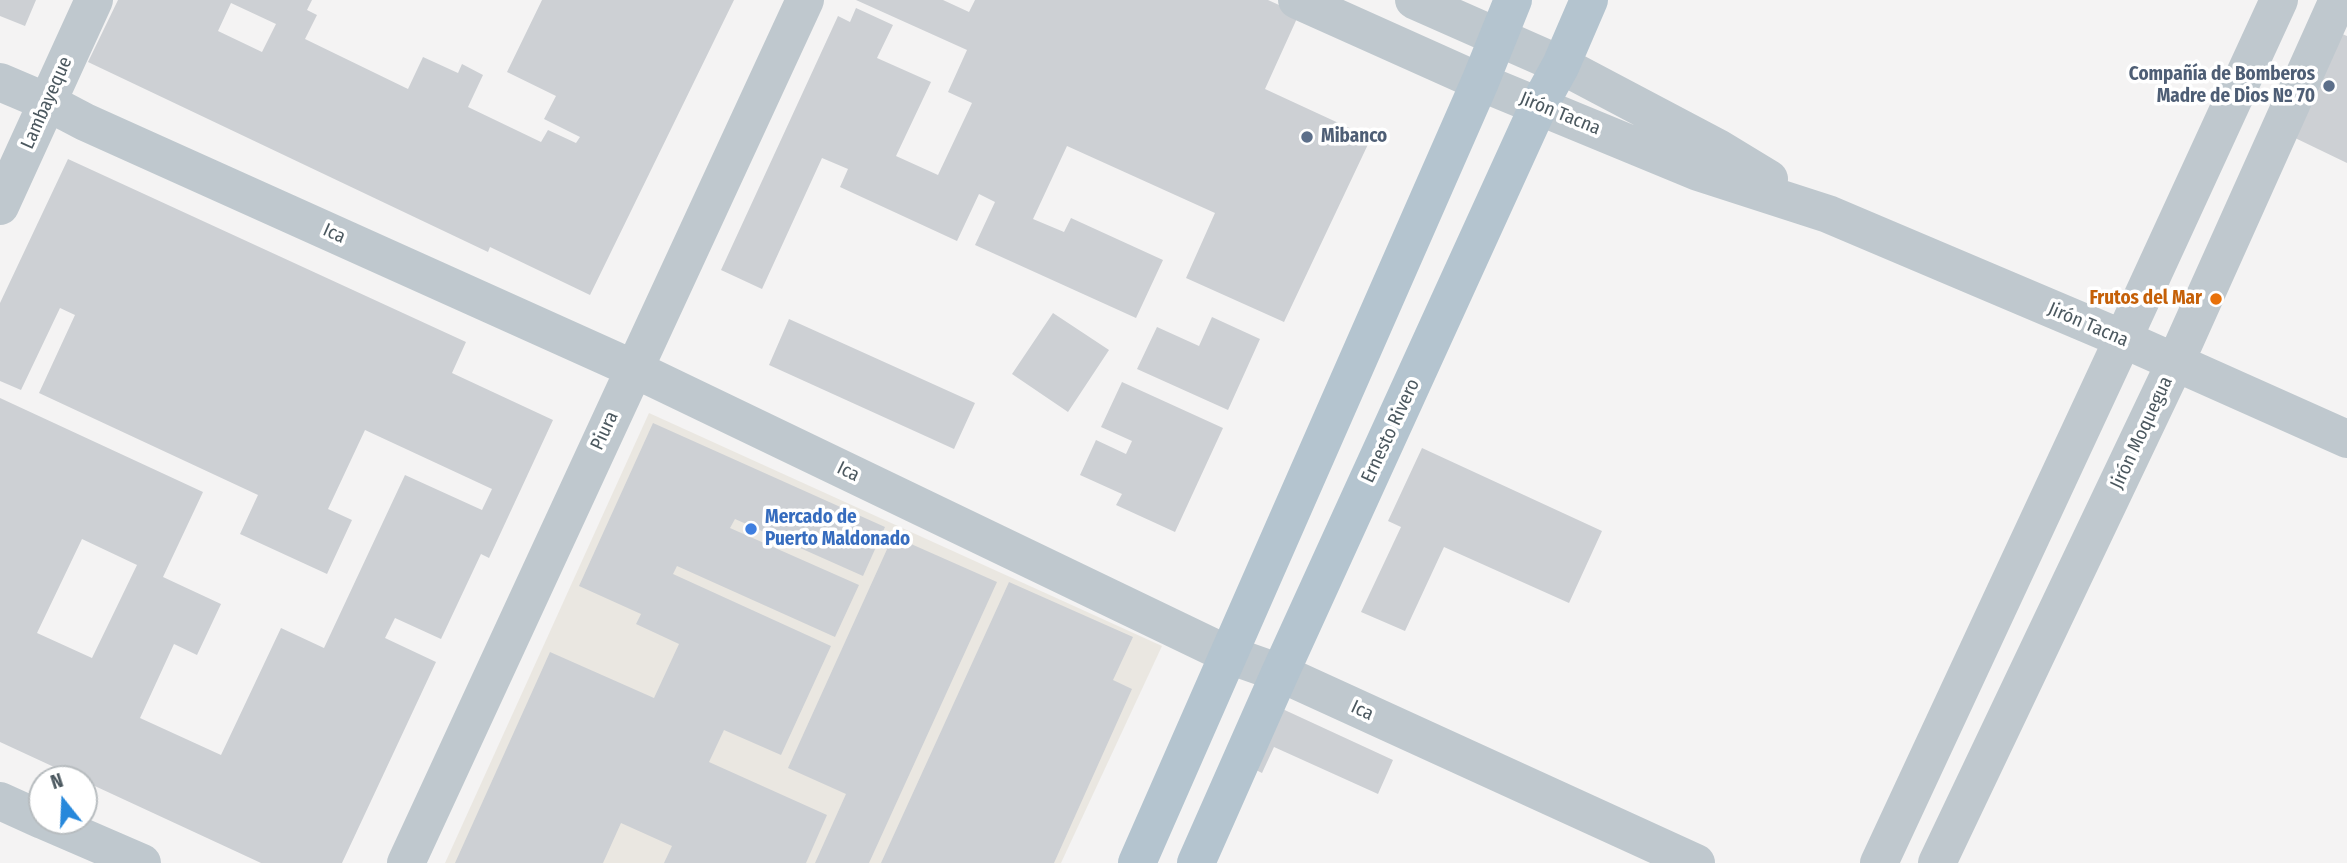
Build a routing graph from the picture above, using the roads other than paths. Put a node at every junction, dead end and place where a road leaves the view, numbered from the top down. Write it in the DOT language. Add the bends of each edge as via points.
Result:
graph roads {
  1 [pos="94,0"];
  2 [pos="805,0"];
  3 [pos="1297,0"];
  4 [pos="1414,0"];
  5 [pos="1513,0"];
  6 [pos="1589,0"];
  7 [pos="2338,0"];
  8 [pos="2275,9"];
  9 [pos="1497,38"];
  10 [pos="2320,40"];
  11 [pos="1561,65"];
  12 [pos="0,82"];
  13 [pos="1480,82"];
  14 [pos="47,102"];
  15 [pos="1539,105"];
  16 [pos="0,206"];
  17 [pos="1828,214"];
  18 [pos="2123,340"];
  19 [pos="2175,363"];
  20 [pos="634,369"];
  21 [pos="2347,439"];
  22 [pos="1229,655"];
  23 [pos="1280,673"];
  24 [pos="0,802"];
  25 [pos="28,814"];
  26 [pos="78,835"];
  27 [pos="142,863"];
  28 [pos="406,863"];
  29 [pos="1137,863"];
  30 [pos="1196,863"];
  31 [pos="1696,863"];
  32 [pos="1879,863"];
  33 [pos="1937,863"];
  1 -- 14 [label="street, Lambayeque"];
  2 -- 20 [label="street, Piura"];
  3 -- 13 [label="street, Jirón Tacna"];
  4 -- 9 [label="street, Jirón Tacna"];
  5 -- 9 [label="main road"];
  6 -- 11 [label="main road, Ernesto Rivero"];
  7 -- 10 [label="street, Jirón Moquegua"];
  8 -- 10 [label="street"];
  8 -- 18 [label="street"];
  9 -- 11 [label="street, Jirón Tacna"];
  9 -- 13 [label="main road"];
  10 -- 19 [label="street, Jirón Moquegua"];
  11 -- 15 [label="main road, Ernesto Rivero"];
  11 -- 17 [label="street, Jirón Tacna" via="1718,148"];
  12 -- 14 [label="street, Ica"];
  13 -- 15 [label="street, Jirón Tacna"];
  13 -- 22 [label="main road"];
  14 -- 16 [label="street, Lambayeque"];
  14 -- 20 [label="street, Ica"];
  15 -- 17 [label="street, Jirón Tacna" via="1698,172"];
  15 -- 23 [label="main road, Ernesto Rivero"];
  17 -- 18 [label="street, Jirón Tacna"];
  18 -- 19 [label="street, Jirón Tacna"];
  18 -- 32 [label="street"];
  19 -- 21 [label="street, Jirón Tacna"];
  19 -- 33 [label="street, Jirón Moquegua"];
  20 -- 22 [label="street, Ica"];
  20 -- 28 [label="street, Piura"];
  22 -- 23 [label="street, Ica"];
  22 -- 29 [label="main road"];
  23 -- 30 [label="main road, Ernesto Rivero"];
  23 -- 31 [label="street, Ica"];
  24 -- 25 [label="street"];
  26 -- 27 [label="street"];
}
